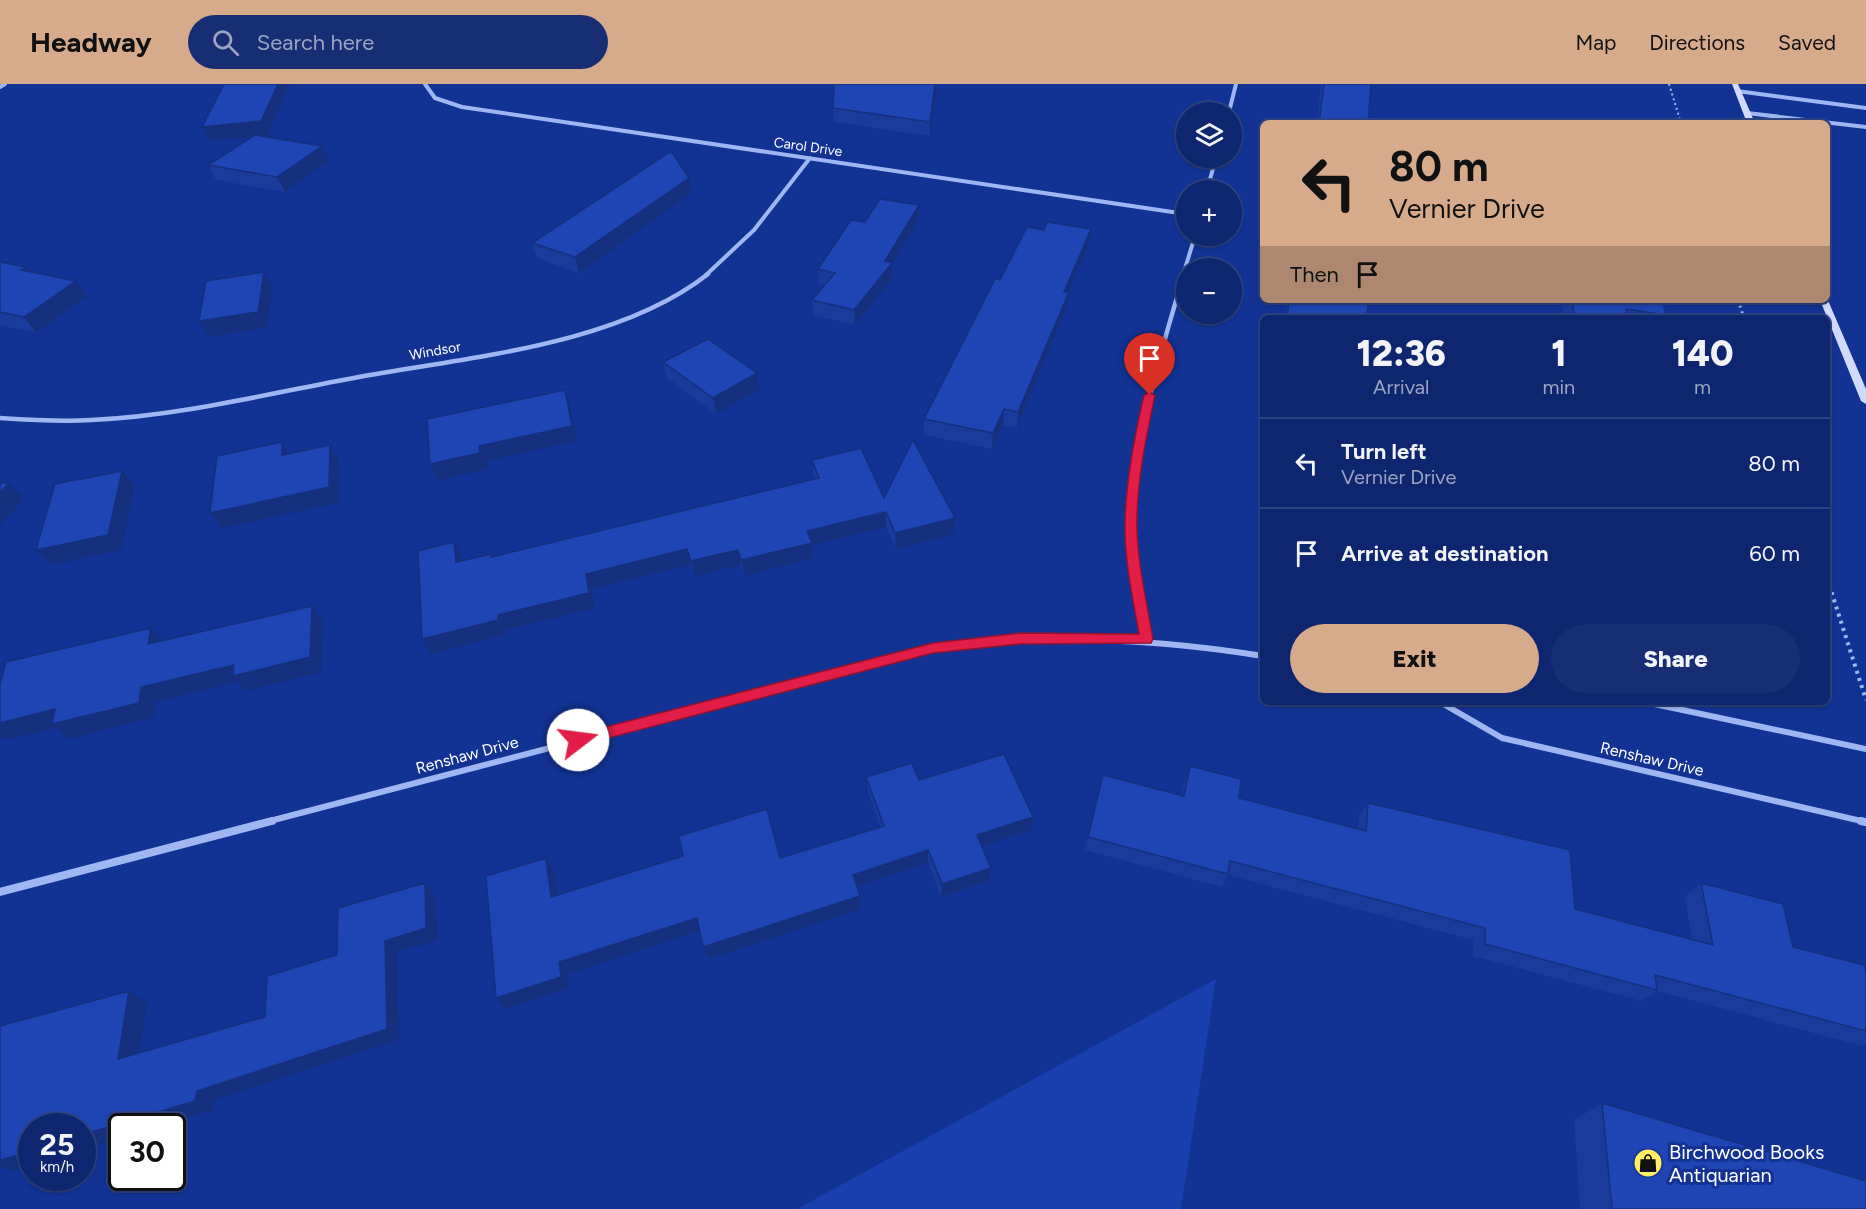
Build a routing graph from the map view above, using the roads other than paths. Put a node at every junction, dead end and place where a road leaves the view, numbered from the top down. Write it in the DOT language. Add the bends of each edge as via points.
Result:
graph roads {
  1 [pos="5,84"];
  2 [pos="425,84"];
  3 [pos="1236,84"];
  4 [pos="0,87"];
  5 [pos="1736,87"];
  6 [pos="1232,102"];
  7 [pos="1866,108"];
  8 [pos="1747,113"];
  9 [pos="1750,120"];
  10 [pos="1806,120"];
  11 [pos="1830,123"];
  12 [pos="1866,127"];
  13 [pos="810,158"];
  14 [pos="1176,213"];
  15 [pos="1192,246"];
  16 [pos="1825,303"];
  17 [pos="1866,401"];
  18 [pos="0,418"];
  19 [pos="1146,639"];
  20 [pos="1260,656"];
  21 [pos="1445,705"];
  22 [pos="1659,705"];
  23 [pos="1866,749"];
  24 [pos="1866,822"];
  25 [pos="0,892"];
  1 -- 4 [label="street"];
  2 -- 13 [label="street, Carol Drive" via="428,94 462,107"];
  3 -- 6 [label="street"];
  5 -- 7 [label="street"];
  5 -- 8 [label="main road"];
  8 -- 9 [label="main road"];
  8 -- 10 [label="street"];
  11 -- 12 [label="street"];
  13 -- 14 [label="street, Carol Drive"];
  13 -- 18 [label="street, Windsor" via="755,229 721,264 660,303 600,327 488,353 177,411 80,419"];
  15 -- 19 [label="street" via="1150,395 1133,485 1131,527"];
  16 -- 17 [label="main road"];
  19 -- 20 [label="street, Renshaw Drive"];
  19 -- 25 [label="street, Renshaw Drive" via="1020,639 897,656"];
  21 -- 24 [label="street, Renshaw Drive" via="1502,738"];
  22 -- 23 [label="street"];
}
